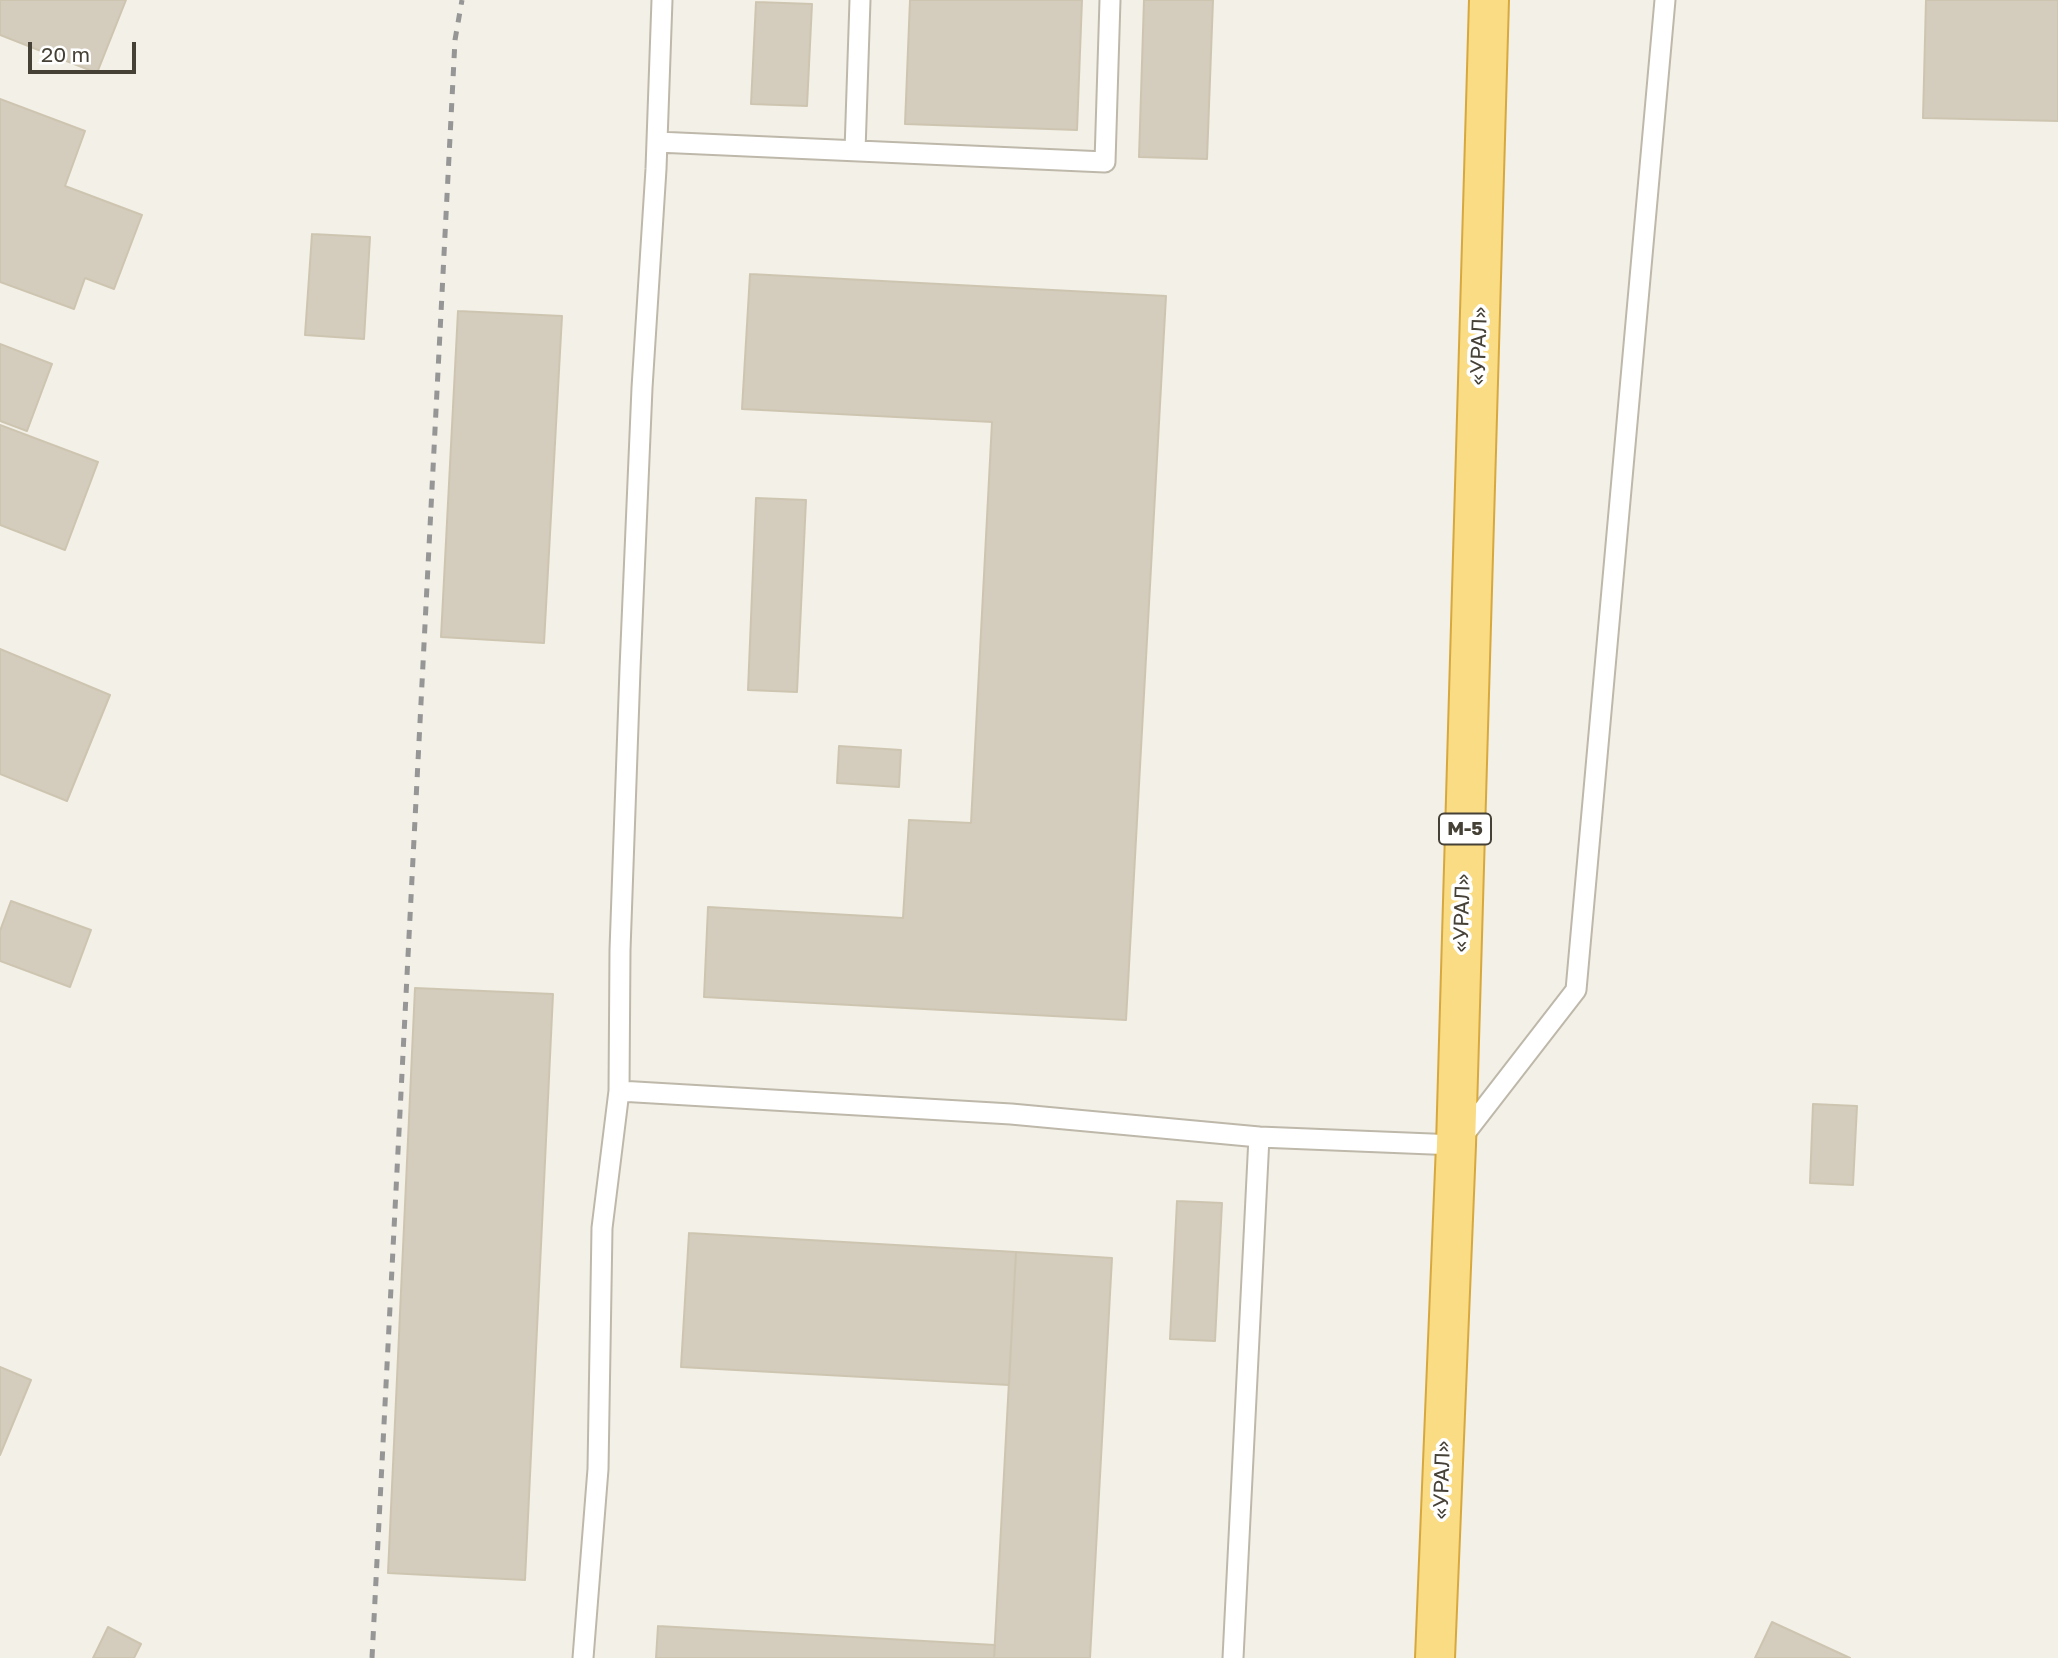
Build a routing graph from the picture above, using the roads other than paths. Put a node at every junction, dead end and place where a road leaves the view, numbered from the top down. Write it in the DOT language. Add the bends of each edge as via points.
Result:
graph roads {
  1 [pos="662,0"];
  2 [pos="860,0"];
  3 [pos="1110,0"];
  4 [pos="1489,0"];
  5 [pos="1665,0"];
  6 [pos="657,142"];
  7 [pos="855,150"];
  8 [pos="619,1091"];
  9 [pos="1259,1137"];
  10 [pos="1455,1145"];
  11 [pos="583,1658"];
  12 [pos="1233,1658"];
  13 [pos="1435,1658"];
  1 -- 6 [label="lane"];
  2 -- 7 [label="lane"];
  3 -- 7 [label="lane" via="1105,162"];
  4 -- 10 [label="highway, «УРАЛ» / М-5"];
  5 -- 10 [label="lane" via="1576,990"];
  6 -- 7 [label="lane"];
  6 -- 8 [label="lane" via="630,670"];
  8 -- 9 [label="lane" via="1011,1114"];
  8 -- 11 [label="lane" via="602,1228 598,1469"];
  9 -- 10 [label="lane"];
  9 -- 12 [label="lane"];
  10 -- 13 [label="highway, «УРАЛ» / М-5"];
}
